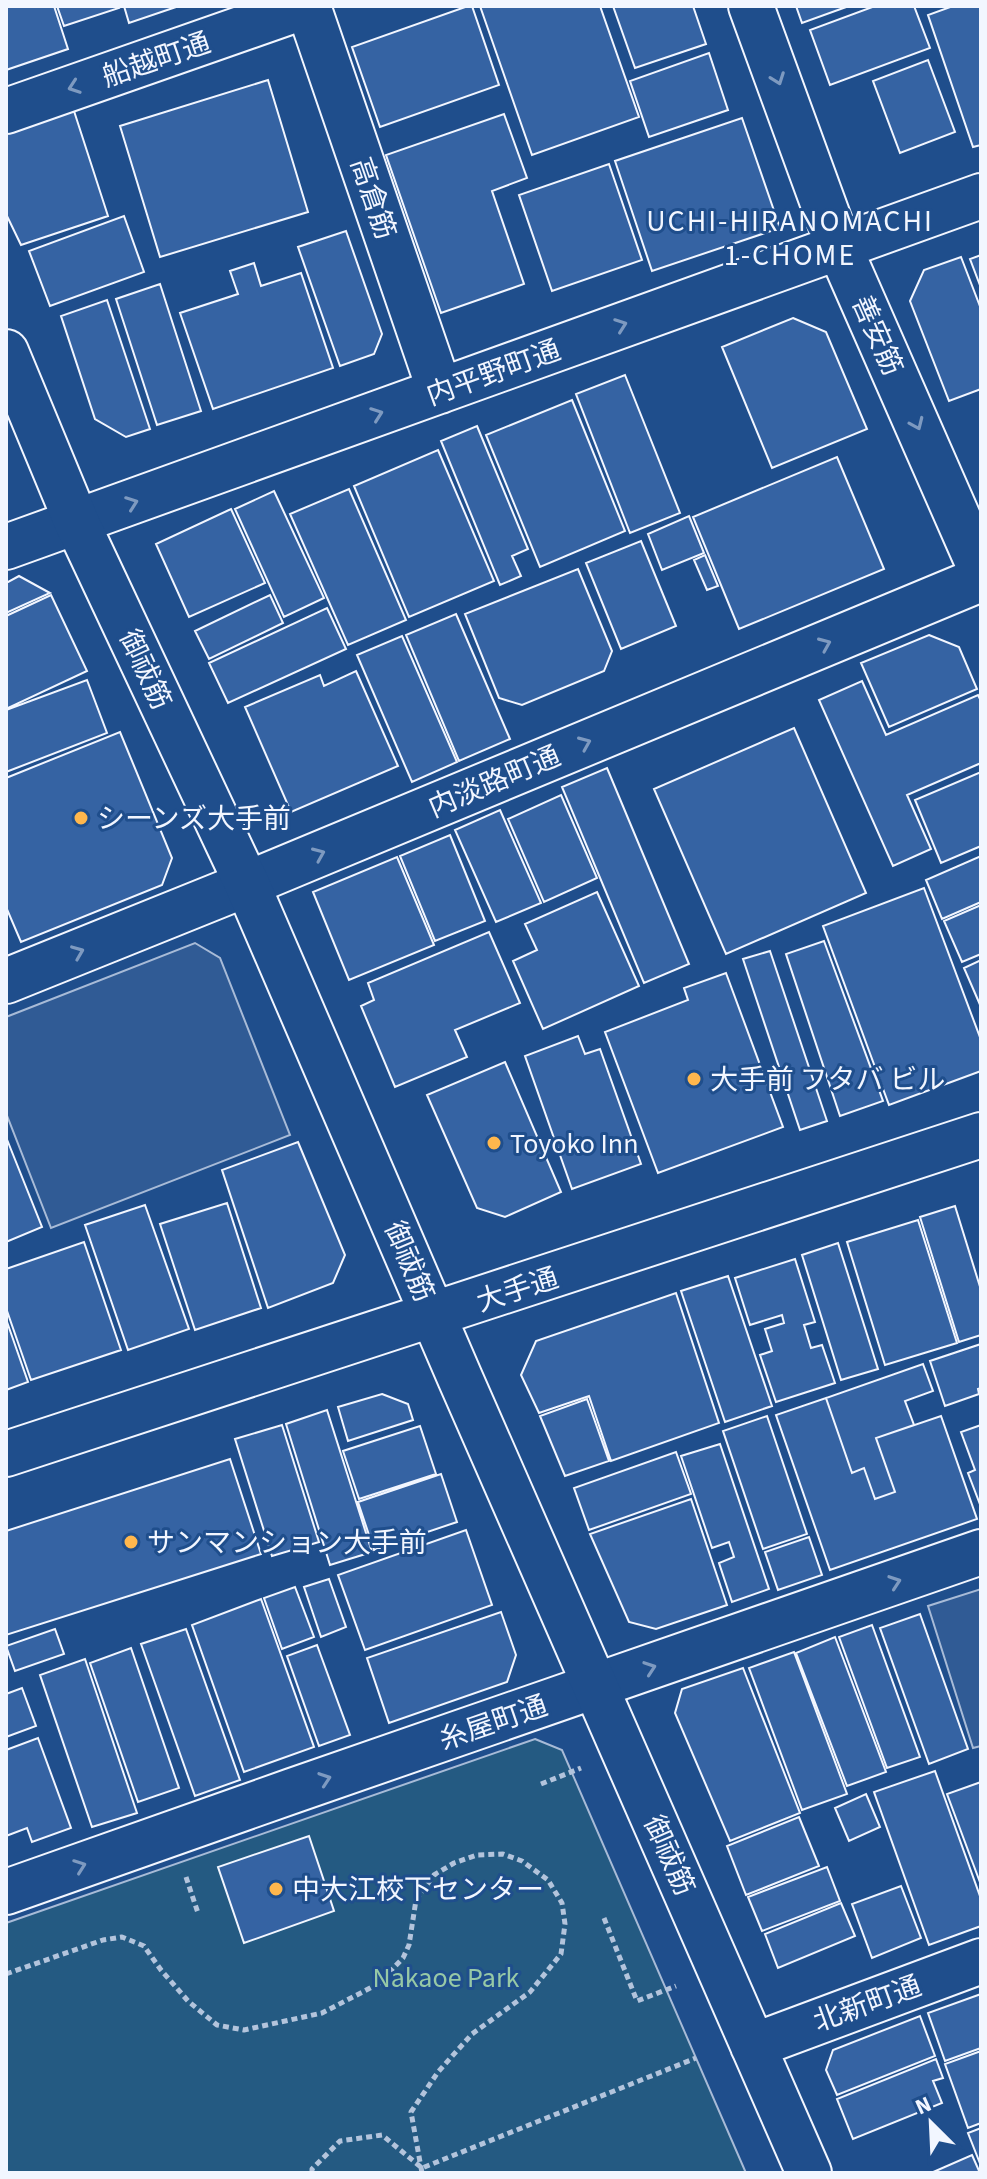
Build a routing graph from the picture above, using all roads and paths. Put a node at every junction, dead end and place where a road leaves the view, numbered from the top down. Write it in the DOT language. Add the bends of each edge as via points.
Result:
graph roads {
  1 [pos="307,6"];
  2 [pos="751,6"];
  3 [pos="6,111"];
  4 [pos="981,196"];
  5 [pos="839,247"];
  6 [pos="6,352"];
  7 [pos="440,391"];
  8 [pos="77,523"];
  9 [pos="6,547"];
  10 [pos="981,570"];
  11 [pos="981,579"];
  12 [pos="247,884"];
  13 [pos="6,981"];
  14 [pos="981,1135"];
  15 [pos="433,1316"];
  16 [pos="6,1454"];
  17 [pos="981,1552"];
  18 [pos="596,1687"];
  19 [pos="582,1767"];
  20 [pos="541,1784"];
  21 [pos="185,1875"];
  22 [pos="6,1892"];
  23 [pos="198,1913"];
  24 [pos="604,1918"];
  25 [pos="981,1961"];
  26 [pos="6,1974"];
  27 [pos="677,1986"];
  28 [pos="753,2046"];
  29 [pos="696,2058"];
  30 [pos="422,2170"];
  31 [pos="312,2173"];
  32 [pos="809,2173"];
  1 -- 3 [label="street, 船越町通, one-way"];
  1 -- 7 [label="street, 高倉筋"];
  2 -- 5 [label="street, 善安筋, one-way"];
  4 -- 5 [label="street, 内平野町通"];
  7 -- 5 [label="street, 内平野町通, one-way"];
  5 -- 10 [label="street, 善安筋, one-way"];
  6 -- 8 [label="street, 御祓筋"];
  8 -- 7 [label="street, 内平野町通, one-way"];
  8 -- 9 [label="street, 内平野町通"];
  8 -- 12 [label="street, 御祓筋"];
  12 -- 11 [label="street, 内淡路町通, one-way"];
  13 -- 12 [label="street, 内淡路町通, one-way"];
  12 -- 15 [label="street, 御祓筋"];
  14 -- 15 [label="street, 大手通"];
  15 -- 16 [label="street, 大手通"];
  15 -- 18 [label="street, 御祓筋"];
  18 -- 17 [label="street, 糸屋町通, one-way"];
  22 -- 18 [label="street, 糸屋町通, one-way"];
  18 -- 28 [label="street, 御祓筋"];
  19 -- 20 [label="path"];
  21 -- 23 [label="path"];
  24 -- 27 [label="path" via="637,2001"];
  25 -- 28 [label="street, 北新町通"];
  26 -- 30 [label="path" via="122,1937 144,1946 188,2001 217,2025 260,2027 322,2013 378,1984 403,1958 416,1900 434,1875 477,1855 503,1854 522,1861 548,1880 562,1903 561,1954 530,1992 472,2034 411,2112"];
  28 -- 32 [label="street, 御祓筋"];
  29 -- 30 [label="path"];
  30 -- 31 [label="path" via="382,2135 340,2141"];
}
